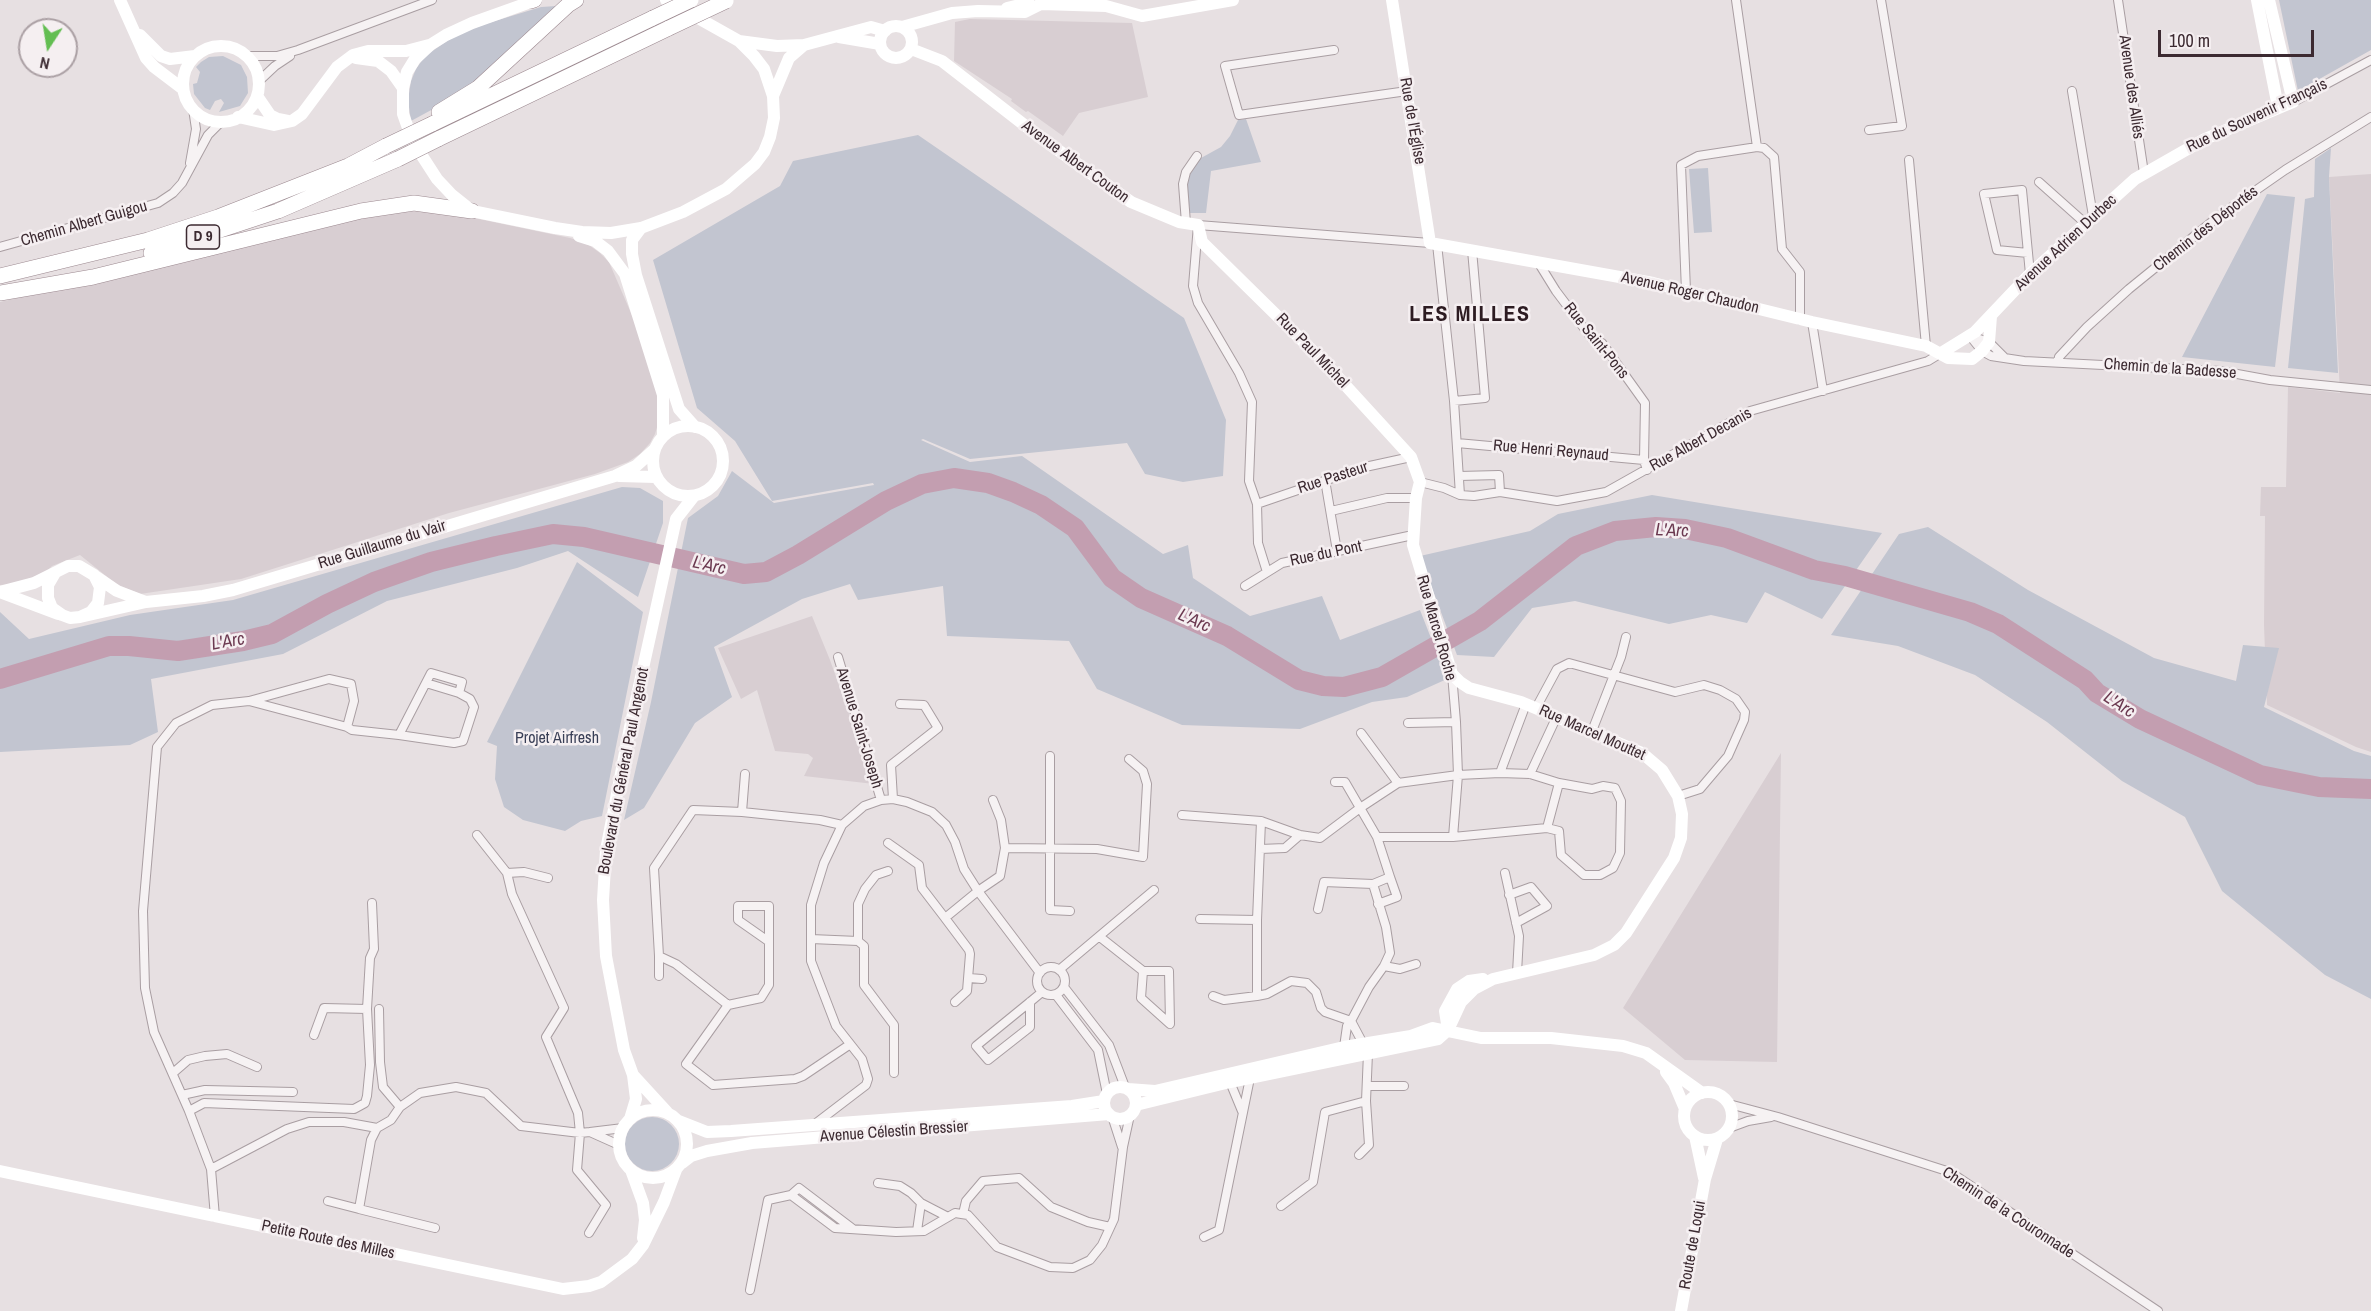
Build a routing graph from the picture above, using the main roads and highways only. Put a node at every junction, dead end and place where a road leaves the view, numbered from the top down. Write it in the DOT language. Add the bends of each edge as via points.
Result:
graph roads {
  1 [pos="120,0"];
  2 [pos="534,0"];
  3 [pos="576,0"];
  4 [pos="666,0"];
  5 [pos="691,0"];
  6 [pos="1028,0"];
  7 [pos="1118,0"];
  8 [pos="1233,0"];
  9 [pos="1392,0"];
  10 [pos="2257,0"];
  11 [pos="2269,0"];
  12 [pos="728,1"];
  13 [pos="1206,3"];
  14 [pos="1170,9"];
  15 [pos="995,11"];
  16 [pos="930,19"];
  17 [pos="132,25"];
  18 [pos="902,27"];
  19 [pos="885,31"];
  20 [pos="835,36"];
  21 [pos="739,41"];
  22 [pos="912,44"];
  23 [pos="430,45"];
  24 [pos="804,45"];
  25 [pos="880,45"];
  26 [pos="195,56"];
  27 [pos="346,59"];
  28 [pos="404,88"];
  29 [pos="183,89"];
  30 [pos="256,96"];
  31 [pos="773,96"];
  32 [pos="2278,107"];
  33 [pos="238,117"];
  34 [pos="292,121"];
  35 [pos="431,121"];
  36 [pos="2144,173"];
  37 [pos="472,211"];
  38 [pos="1192,224"];
  39 [pos="555,228"];
  40 [pos="641,228"];
  41 [pos="1434,243"];
  42 [pos="0,276"];
  43 [pos="0,292"];
  44 [pos="1991,316"];
  45 [pos="1941,353"];
  46 [pos="695,427"];
  47 [pos="663,436"];
  48 [pos="655,449"];
  49 [pos="615,476"];
  50 [pos="656,477"];
  51 [pos="1420,482"];
  52 [pos="666,489"];
  53 [pos="694,496"];
  54 [pos="676,522"];
  55 [pos="55,573"];
  56 [pos="94,575"];
  57 [pos="0,592"];
  58 [pos="146,602"];
  59 [pos="62,615"];
  60 [pos="80,617"];
  61 [pos="1450,669"];
  62 [pos="1448,1030"];
  63 [pos="1366,1048"];
  64 [pos="1662,1066"];
  65 [pos="633,1075"];
  66 [pos="1127,1088"];
  67 [pos="1702,1094"];
  68 [pos="1105,1097"];
  69 [pos="1685,1109"];
  70 [pos="1133,1110"];
  71 [pos="1110,1115"];
  72 [pos="674,1117"];
  73 [pos="626,1123"];
  74 [pos="1695,1136"];
  75 [pos="1717,1138"];
  76 [pos="679,1166"];
  77 [pos="631,1170"];
  78 [pos="0,1171"];
  79 [pos="1705,1179"];
  80 [pos="642,1245"];
  81 [pos="1682,1311"];
  1 -- 17 [label="main road"];
  2 -- 23 [label="main road" via="472,23"];
  3 -- 35 [label="highway" via="478,88"];
  4 -- 21 [label="main road"];
  5 -- 35 [label="highway, D 9, bridge"];
  6 -- 15 [label="main road"];
  7 -- 14 [label="main road" via="1149,9"];
  8 -- 13 [label="main road"];
  9 -- 41 [label="main road, Rue de l'Église"];
  10 -- 32 [label="main road"];
  11 -- 32 [label="main road, Rue du Souvenir Français" via="2293,102"];
  12 -- 43 [label="highway, D 9, bridge" via="398,159 278,211 166,249"];
  13 -- 14 [label="main road"];
  14 -- 15 [label="main road" via="1142,16 1106,6 1055,4 1041,4 1025,12"];
  15 -- 16 [label="main road" via="952,13"];
  16 -- 18 [label="main road"];
  16 -- 22 [label="main road" via="916,32"];
  17 -- 26 [label="main road" via="161,56"];
  17 -- 29 [label="main road" via="146,58"];
  18 -- 19 [label="main road" via="893,26"];
  18 -- 22 [label="main road" via="910,34"];
  19 -- 20 [label="main road" via="871,27"];
  19 -- 25 [label="main road"];
  20 -- 24 [label="main road"];
  20 -- 25 [label="main road"];
  21 -- 24 [label="main road"];
  21 -- 31 [label="main road" via="764,69"];
  22 -- 25 [label="main road" via="906,55 893,58"];
  22 -- 38 [label="main road, Avenue Albert Couton" via="1131,202"];
  23 -- 27 [label="main road" via="406,51 359,52"];
  23 -- 28 [label="main road" via="415,58"];
  24 -- 31 [label="main road" via="789,58"];
  26 -- 29 [label="main road" via="186,71"];
  26 -- 30 [label="main road" via="215,46 237,50 253,63 259,81"];
  27 -- 28 [label="main road" via="378,61 392,71"];
  27 -- 34 [label="main road"];
  28 -- 37 [label="main road" via="404,114 415,145 437,179"];
  29 -- 33 [label="main road" via="193,109 212,120"];
  30 -- 33 [label="main road"];
  30 -- 34 [label="main road" via="270,115"];
  31 -- 40 [label="main road" via="770,137 755,164 726,189"];
  32 -- 36 [label="main road, Rue du Souvenir Français" via="2205,139"];
  33 -- 34 [label="main road" via="274,125"];
  35 -- 42 [label="highway, D 9, bridge" via="348,166 219,217 148,240"];
  36 -- 44 [label="main road, Avenue Adrien Durbec" via="2030,274"];
  37 -- 39 [label="main road"];
  37 -- 43 [label="highway" via="414,204 361,211 93,277"];
  38 -- 51 [label="main road, Rue Paul Michel" via="1202,242 1325,363 1411,458"];
  39 -- 40 [label="main road" via="611,233"];
  39 -- 47 [label="main road" via="595,241 625,274 663,395"];
  40 -- 46 [label="main road" via="632,240 636,275 679,409"];
  41 -- 45 [label="main road, Avenue Roger Chaudon" via="1686,291 1926,346"];
  44 -- 45 [label="main road, Avenue Adrien Durbec" via="1970,336"];
  44 -- 45 [label="main road, Avenue Roger Chaudon" via="1986,346 1972,359 1948,358"];
  46 -- 47 [label="main road" via="684,426"];
  46 -- 53 [label="main road" via="715,438 723,459 720,477 714,485"];
  47 -- 48 [label="main road"];
  48 -- 49 [label="main road, Rue Guillaume du Vair" via="636,466"];
  48 -- 50 [label="main road" via="652,458"];
  49 -- 50 [label="main road, Rue Guillaume du Vair"];
  49 -- 58 [label="main road, Rue Guillaume du Vair" via="233,590"];
  50 -- 52 [label="main road"];
  51 -- 61 [label="main road, Rue Marcel Roche" via="1413,535"];
  52 -- 53 [label="main road"];
  52 -- 54 [label="main road"];
  53 -- 54 [label="main road"];
  54 -- 65 [label="main road, Boulevard du Général Paul Angenot" via="603,878 606,956 624,1050"];
  55 -- 56 [label="main road" via="68,566 79,566"];
  55 -- 57 [label="main road"];
  55 -- 59 [label="main road" via="48,585 48,598 52,608"];
  56 -- 58 [label="main road, Rue Guillaume du Vair" via="117,591"];
  56 -- 60 [label="main road" via="100,587 98,603"];
  57 -- 59 [label="main road"];
  58 -- 60 [label="main road, Rue Guillaume du Vair"];
  59 -- 60 [label="main road"];
  61 -- 62 [label="main road, Rue Marcel Mouttet" via="1469,688 1531,706 1642,753 1662,770 1678,796 1682,814 1681,838 1674,858 1626,933 1614,945 1594,955 1493,979 1474,988 1461,1002"];
  62 -- 63 [label="main road" via="1438,1039 1426,1042"];
  62 -- 64 [label="main road" via="1481,1038 1595,1041 1646,1053"];
  63 -- 66 [label="main road" via="1344,1047 1155,1091"];
  63 -- 70 [label="main road"];
  64 -- 67 [label="main road"];
  64 -- 69 [label="main road"];
  65 -- 72 [label="main road, Boulevard du Général Paul Angenot"];
  65 -- 73 [label="main road, Boulevard du Général Paul Angenot" via="636,1099"];
  66 -- 68 [label="main road" via="1115,1088"];
  66 -- 70 [label="main road" via="1135,1096"];
  67 -- 69 [label="main road"];
  67 -- 75 [label="main road" via="1717,1094 1729,1104 1732,1120"];
  68 -- 71 [label="main road"];
  68 -- 72 [label="main road, Avenue Célestin Bressier" via="1072,1106 707,1132"];
  69 -- 74 [label="main road" via="1685,1124"];
  70 -- 71 [label="main road" via="1120,1119"];
  71 -- 76 [label="main road, Avenue Célestin Bressier" via="752,1143 707,1150"];
  72 -- 73 [label="main road" via="658,1110 641,1112"];
  72 -- 76 [label="main road" via="686,1132 687,1148"];
  73 -- 77 [label="main road" via="619,1145"];
  74 -- 75 [label="main road"];
  74 -- 79 [label="main road, Route de Loqui"];
  75 -- 79 [label="main road, Route de Loqui"];
  76 -- 77 [label="main road" via="663,1177 645,1178"];
  76 -- 80 [label="main road, Petite Route des Milles"];
  77 -- 80 [label="main road" via="644,1203"];
  78 -- 80 [label="main road, Petite Route des Milles" via="563,1289 601,1282 632,1259"];
  79 -- 81 [label="main road, Route de Loqui"];
}
